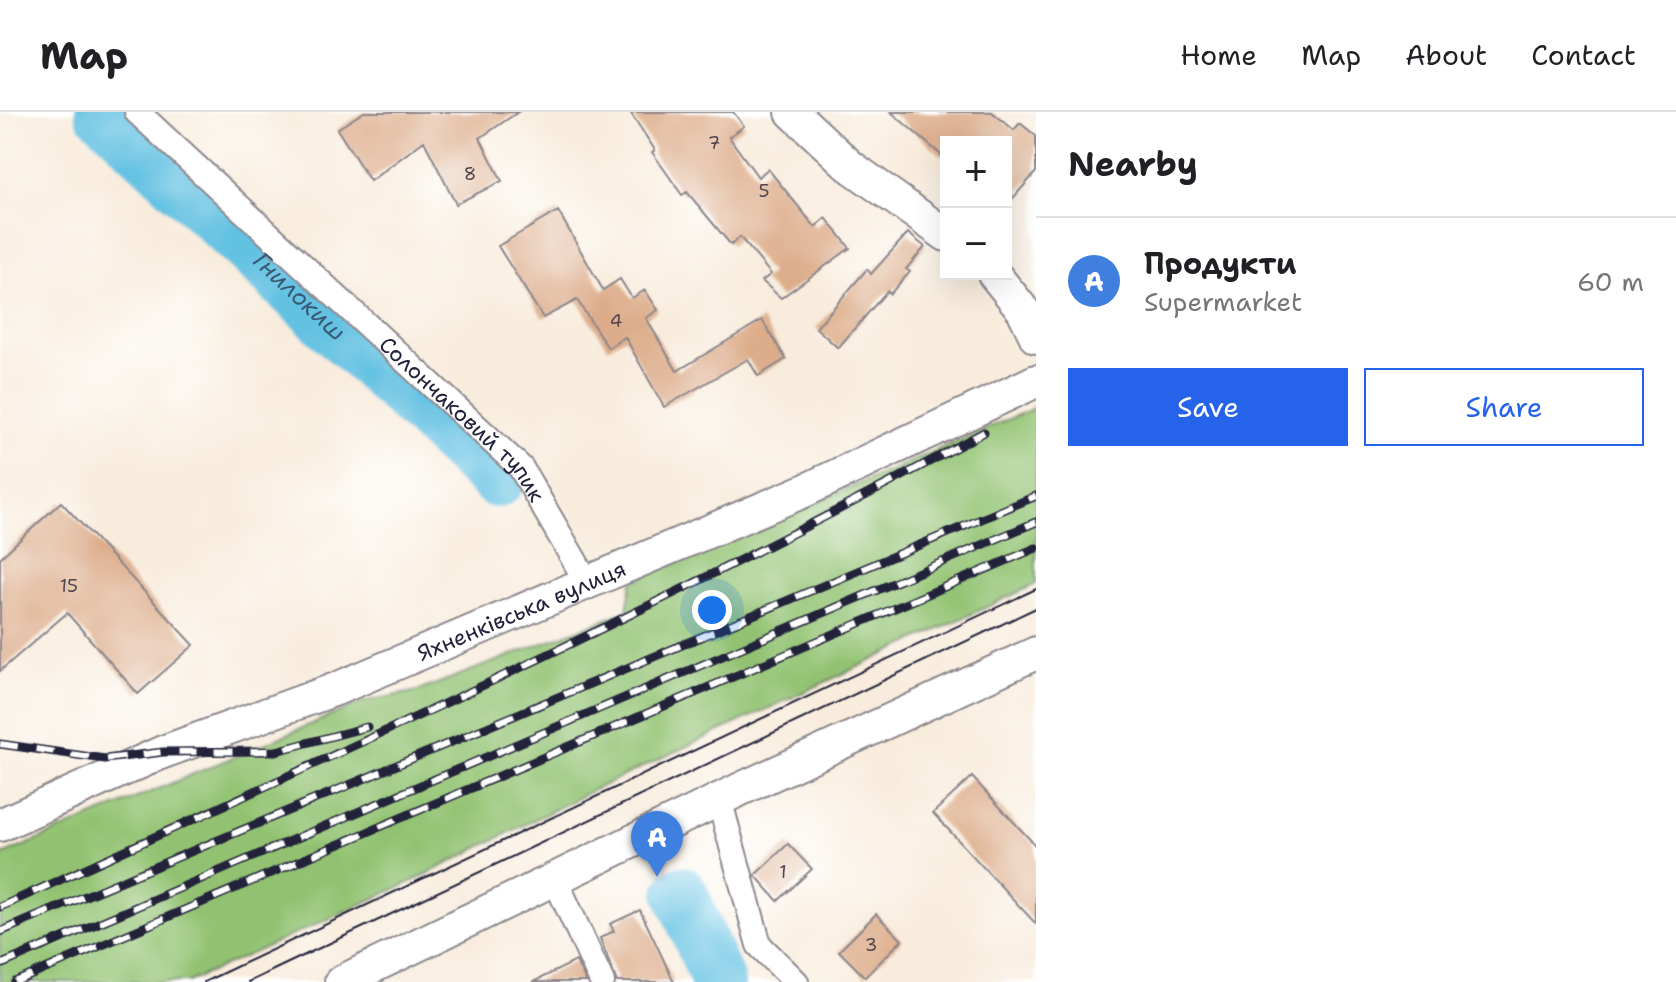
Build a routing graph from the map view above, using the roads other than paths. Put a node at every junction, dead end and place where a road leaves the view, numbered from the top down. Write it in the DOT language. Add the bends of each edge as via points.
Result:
graph roads {
  1 [pos="137,112"];
  2 [pos="792,112"];
  3 [pos="940,231"];
  4 [pos="999,280"];
  5 [pos="1036,337"];
  6 [pos="1036,381"];
  7 [pos="587,582"];
  8 [pos="1036,653"];
  9 [pos="719,799"];
  10 [pos="0,825"];
  11 [pos="555,879"];
  12 [pos="341,982"];
  13 [pos="602,982"];
  14 [pos="796,982"];
  1 -- 7 [label="street, Солончаковий тупик" via="521,468"];
  2 -- 3 [label="main road" via="850,166"];
  4 -- 5 [label="main road"];
  6 -- 7 [label="main road, Яхненківська вулиця" via="804,491"];
  7 -- 10 [label="main road, Яхненківська вулиця" via="336,689 163,752"];
  8 -- 9 [label="main road"];
  9 -- 11 [label="main road"];
  9 -- 14 [label="street" via="759,945"];
  11 -- 12 [label="main road"];
  11 -- 13 [label="street"];
}
